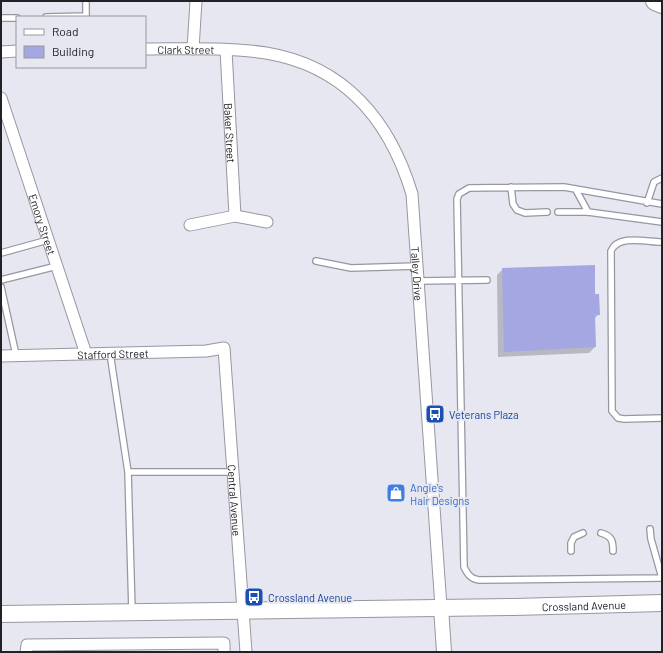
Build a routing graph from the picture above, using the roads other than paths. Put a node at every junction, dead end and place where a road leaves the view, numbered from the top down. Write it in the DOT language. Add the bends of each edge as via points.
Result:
graph roads {
  1 [pos="86,1"];
  2 [pos="196,1"];
  3 [pos="655,1"];
  4 [pos="662,4"];
  5 [pos="86,16"];
  6 [pos="1,18"];
  7 [pos="16,18"];
  8 [pos="146,49"];
  9 [pos="193,49"];
  10 [pos="226,50"];
  11 [pos="16,51"];
  12 [pos="1,52"];
  13 [pos="1,98"];
  14 [pos="662,178"];
  15 [pos="511,187"];
  16 [pos="576,190"];
  17 [pos="647,203"];
  18 [pos="662,204"];
  19 [pos="547,212"];
  20 [pos="558,212"];
  21 [pos="588,212"];
  22 [pos="235,216"];
  23 [pos="267,222"];
  24 [pos="662,222"];
  25 [pos="190,225"];
  26 [pos="48,240"];
  27 [pos="662,242"];
  28 [pos="1,254"];
  29 [pos="316,261"];
  30 [pos="57,266"];
  31 [pos="417,266"];
  32 [pos="1,280"];
  33 [pos="458,280"];
  34 [pos="487,280"];
  35 [pos="418,281"];
  36 [pos="1,287"];
  37 [pos="224,348"];
  38 [pos="85,351"];
  39 [pos="110,353"];
  40 [pos="16,355"];
  41 [pos="1,356"];
  42 [pos="662,418"];
  43 [pos="128,472"];
  44 [pos="233,472"];
  45 [pos="650,529"];
  46 [pos="601,533"];
  47 [pos="583,534"];
  48 [pos="571,551"];
  49 [pos="613,551"];
  50 [pos="662,578"];
  51 [pos="662,603"];
  52 [pos="441,608"];
  53 [pos="244,609"];
  54 [pos="132,611"];
  55 [pos="1,614"];
  56 [pos="26,652"];
  57 [pos="224,652"];
  58 [pos="246,652"];
  59 [pos="444,652"];
  1 -- 5 [label="lane"];
  2 -- 9 [label="street"];
  3 -- 4 [label="main road"];
  6 -- 7 [label="lane"];
  8 -- 9 [label="street, Clark Street"];
  9 -- 10 [label="street, Clark Street"];
  10 -- 22 [label="street, Baker Street"];
  10 -- 31 [label="street, Talley Drive" via="267,53 310,65 338,80 365,105 383,129 404,168 412,194"];
  11 -- 12 [label="street"];
  13 -- 26 [label="street, Emory Street"];
  14 -- 17 [label="lane" via="654,182"];
  15 -- 16 [label="lane"];
  15 -- 19 [label="lane" via="513,204 517,210 525,213"];
  15 -- 33 [label="lane" via="469,188 459,194"];
  16 -- 17 [label="lane"];
  16 -- 21 [label="lane"];
  17 -- 18 [label="lane"];
  20 -- 21 [label="lane"];
  21 -- 24 [label="lane"];
  22 -- 23 [label="street"];
  22 -- 25 [label="street"];
  26 -- 28 [label="lane"];
  26 -- 30 [label="street, Emory Street"];
  27 -- 42 [label="lane" via="619,242 613,246 611,259 612,411 618,418 624,419"];
  29 -- 31 [label="lane" via="351,268"];
  30 -- 32 [label="lane"];
  30 -- 38 [label="street, Emory Street"];
  31 -- 35 [label="street, Talley Drive"];
  33 -- 34 [label="lane"];
  33 -- 35 [label="lane"];
  33 -- 50 [label="lane" via="464,567 467,573 480,580"];
  35 -- 52 [label="street, Talley Drive"];
  36 -- 40 [label="lane"];
  37 -- 39 [label="street, Stafford Street" via="206,351"];
  37 -- 44 [label="street, Central Avenue"];
  39 -- 40 [label="street, Stafford Street"];
  39 -- 43 [label="lane"];
  40 -- 41 [label="street, Stafford Street"];
  43 -- 44 [label="lane"];
  43 -- 54 [label="lane"];
  44 -- 53 [label="street, Central Avenue"];
  45 -- 50 [label="lane"];
  46 -- 49 [label="lane" via="610,536"];
  47 -- 48 [label="lane" via="574,537"];
  51 -- 52 [label="main road, Crossland Avenue"];
  52 -- 53 [label="main road, Crossland Avenue"];
  52 -- 59 [label="street"];
  53 -- 54 [label="main road, Crossland Avenue"];
  53 -- 58 [label="street, Central Avenue"];
  54 -- 55 [label="main road, Crossland Avenue"];
  56 -- 57 [label="street" via="26,645 224,643"];
}
